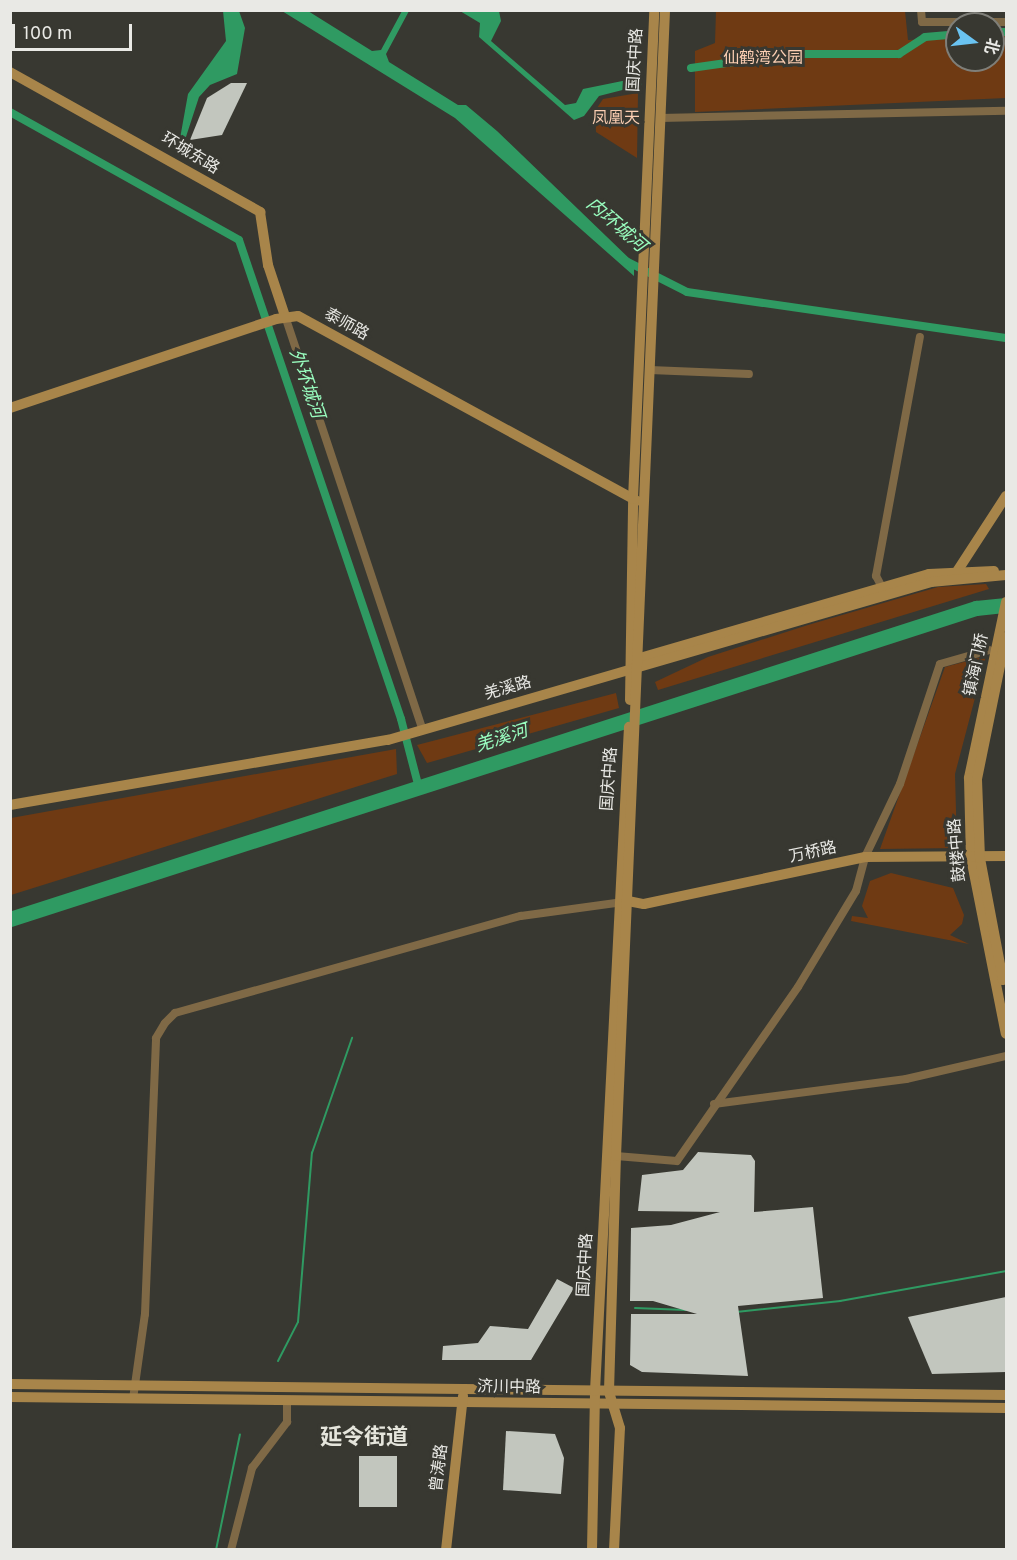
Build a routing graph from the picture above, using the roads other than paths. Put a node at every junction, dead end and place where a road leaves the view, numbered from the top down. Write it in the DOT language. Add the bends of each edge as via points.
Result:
graph roads {
  1 [pos="654,10"];
  2 [pos="665,10"];
  3 [pos="921,10"];
  4 [pos="1006,22"];
  5 [pos="10,72"];
  6 [pos="1006,111"];
  7 [pos="660,118"];
  8 [pos="280,318"];
  9 [pos="920,337"];
  10 [pos="650,370"];
  11 [pos="749,374"];
  12 [pos="10,408"];
  13 [pos="1006,496"];
  14 [pos="633,499"];
  15 [pos="645,506"];
  16 [pos="1006,506"];
  17 [pos="1006,569"];
  18 [pos="978,570"];
  19 [pos="956,573"];
  20 [pos="1006,576"];
  21 [pos="884,591"];
  22 [pos="1006,602"];
  23 [pos="1006,637"];
  24 [pos="989,650"];
  25 [pos="635,664"];
  26 [pos="423,730"];
  27 [pos="982,733"];
  28 [pos="10,805"];
  29 [pos="1006,856"];
  30 [pos="865,857"];
  31 [pos="975,858"];
  32 [pos="622,902"];
  33 [pos="1006,1000"];
  34 [pos="1006,1034"];
  35 [pos="1006,1056"];
  36 [pos="714,1104"];
  37 [pos="616,1156"];
  38 [pos="10,1384"];
  39 [pos="136,1387"];
  40 [pos="463,1390"];
  41 [pos="595,1391"];
  42 [pos="609,1391"];
  43 [pos="1006,1395"];
  44 [pos="10,1397"];
  45 [pos="133,1399"];
  46 [pos="287,1400"];
  47 [pos="463,1402"];
  48 [pos="595,1405"];
  49 [pos="610,1405"];
  50 [pos="1006,1408"];
  51 [pos="231,1550"];
  52 [pos="446,1550"];
  53 [pos="592,1550"];
  54 [pos="614,1550"];
  1 -- 14 [label="main road, 国庆中路"];
  2 -- 7 [label="main road, 国庆中路"];
  3 -- 4 [label="street" via="922,22"];
  5 -- 8 [label="main road, 环城东路" via="260,212"];
  6 -- 7 [label="street"];
  7 -- 10 [label="main road, 国庆中路"];
  8 -- 12 [label="main road"];
  8 -- 14 [label="main road, 泰师路" via="298,316"];
  8 -- 26 [label="street"];
  9 -- 21 [label="street" via="876,576"];
  10 -- 11 [label="street"];
  10 -- 15 [label="main road, 国庆中路"];
  13 -- 19 [label="main road"];
  14 -- 15 [label="main road, 泰师路"];
  14 -- 25 [label="main road, 国庆中路"];
  15 -- 25 [label="main road, 国庆中路"];
  16 -- 18 [label="main road" via="972,556"];
  17 -- 18 [label="main road, 羌溪路"];
  18 -- 19 [label="main road, 羌溪路"];
  19 -- 20 [label="main road, 羌溪路"];
  19 -- 21 [label="main road, 羌溪路"];
  21 -- 25 [label="main road, 羌溪路"];
  22 -- 27 [label="main road, 镇海门桥"];
  23 -- 27 [label="main road"];
  24 -- 30 [label="street" via="940,664 900,783"];
  25 -- 26 [label="main road, 羌溪路"];
  25 -- 32 [label="main road, 国庆中路"];
  26 -- 28 [label="main road, 羌溪路" via="388,740"];
  27 -- 31 [label="main road, 鼓楼中路" via="969,777"];
  29 -- 31 [label="main road, 万桥路"];
  30 -- 31 [label="main road, 万桥路"];
  30 -- 32 [label="main road, 万桥路" via="644,904"];
  30 -- 36 [label="street" via="856,891 826,942"];
  31 -- 33 [label="main road"];
  31 -- 34 [label="main road, 鼓楼中路"];
  32 -- 37 [label="main road, 国庆中路"];
  32 -- 39 [label="street" via="521,916 175,1013 156,1038 145,1314"];
  32 -- 41 [label="main road, 国庆中路"];
  35 -- 36 [label="street" via="906,1079"];
  36 -- 37 [label="street" via="677,1161"];
  37 -- 42 [label="main road, 国庆中路"];
  38 -- 39 [label="main road, 济川中路"];
  39 -- 40 [label="main road, 济川中路"];
  39 -- 45 [label="street"];
  40 -- 41 [label="main road, 济川中路"];
  40 -- 47 [label="main road, 曾涛路"];
  41 -- 42 [label="main road, 济川中路"];
  41 -- 48 [label="main road, 国庆中路"];
  42 -- 43 [label="main road, 济川中路"];
  42 -- 49 [label="main road, 国庆中路"];
  44 -- 45 [label="main road, 济川中路"];
  45 -- 46 [label="main road, 济川中路"];
  46 -- 47 [label="main road, 济川中路"];
  46 -- 51 [label="street" via="287,1422 252,1468"];
  47 -- 48 [label="main road, 济川中路"];
  47 -- 52 [label="main road, 曾涛路"];
  48 -- 49 [label="main road, 济川中路"];
  48 -- 53 [label="main road, 国庆中路"];
  49 -- 50 [label="main road, 济川中路"];
  49 -- 54 [label="main road, 国庆中路" via="620,1428"];
}
